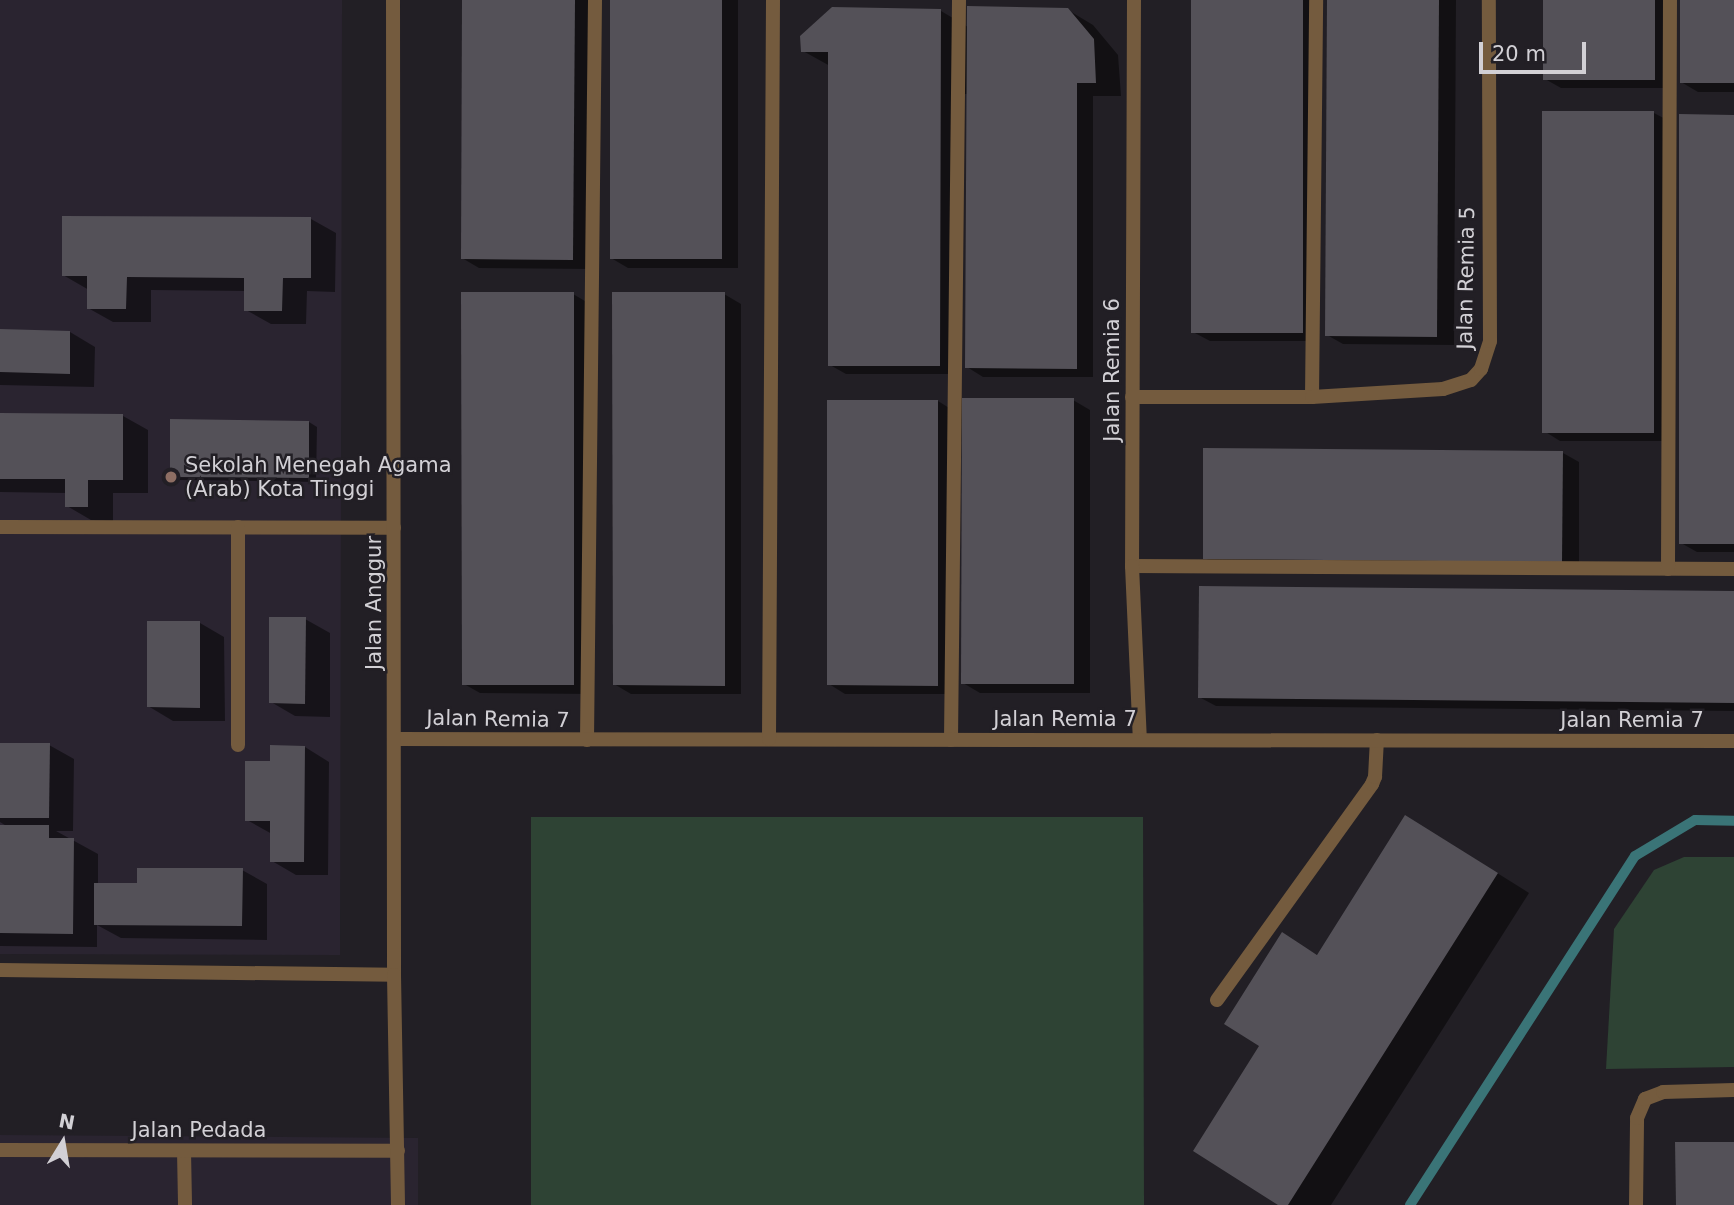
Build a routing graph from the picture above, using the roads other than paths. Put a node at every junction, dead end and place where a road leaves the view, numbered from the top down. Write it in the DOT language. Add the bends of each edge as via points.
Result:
graph roads {
  1 [pos="393,0"];
  2 [pos="595,0"];
  3 [pos="773,0"];
  4 [pos="959,0"];
  5 [pos="1134,0"];
  6 [pos="1316,0"];
  7 [pos="1489,0"];
  8 [pos="1670,0"];
  9 [pos="1132,397"];
  10 [pos="1312,397"];
  11 [pos="0,527"];
  12 [pos="238,527"];
  13 [pos="394,528"];
  14 [pos="1132,566"];
  15 [pos="1668,569"];
  16 [pos="1734,569"];
  17 [pos="396,738"];
  18 [pos="769,739"];
  19 [pos="587,740"];
  20 [pos="951,740"];
  21 [pos="1140,740"];
  22 [pos="1377,740"];
  23 [pos="1734,741"];
  24 [pos="238,745"];
  25 [pos="0,970"];
  26 [pos="394,975"];
  27 [pos="1217,1000"];
  28 [pos="1734,1090"];
  29 [pos="0,1150"];
  30 [pos="184,1151"];
  31 [pos="398,1151"];
  32 [pos="185,1205"];
  33 [pos="398,1205"];
  34 [pos="1636,1205"];
  1 -- 13 [label="street, Jalan Anggur"];
  2 -- 19 [label="street"];
  3 -- 18 [label="street"];
  4 -- 20 [label="street"];
  5 -- 9 [label="street, Jalan Remia 6"];
  6 -- 10 [label="street"];
  7 -- 10 [label="street, Jalan Remia 5" via="1487,356 1476,374 1458,386"];
  8 -- 15 [label="street"];
  9 -- 10 [label="street, Jalan Remia 5"];
  9 -- 14 [label="street, Jalan Remia 6"];
  11 -- 12 [label="street"];
  12 -- 13 [label="street"];
  12 -- 24 [label="street"];
  13 -- 17 [label="street, Jalan Anggur"];
  14 -- 15 [label="street"];
  14 -- 21 [label="street, Jalan Remia 6"];
  15 -- 16 [label="street"];
  17 -- 19 [label="street, Jalan Remia 7"];
  17 -- 26 [label="street, Jalan Anggur"];
  18 -- 19 [label="street, Jalan Remia 7"];
  18 -- 20 [label="street, Jalan Remia 7"];
  20 -- 21 [label="street, Jalan Remia 7"];
  21 -- 22 [label="street, Jalan Remia 7"];
  22 -- 23 [label="street, Jalan Remia 7"];
  22 -- 27 [label="street" via="1372,784"];
  25 -- 26 [label="street"];
  26 -- 31 [label="street, Jalan Anggur"];
  28 -- 34 [label="street" via="1663,1092 1644,1099 1637,1118"];
  29 -- 30 [label="street, Jalan Pedada"];
  30 -- 31 [label="street, Jalan Pedada"];
  30 -- 32 [label="street"];
  31 -- 33 [label="street, Jalan Anggur"];
}
